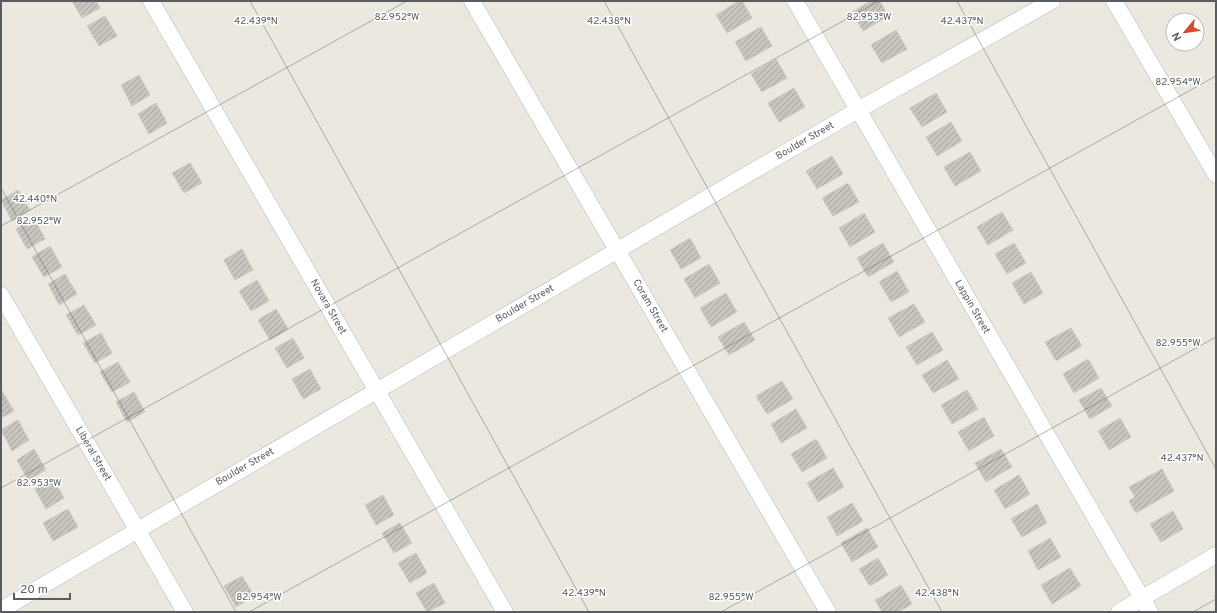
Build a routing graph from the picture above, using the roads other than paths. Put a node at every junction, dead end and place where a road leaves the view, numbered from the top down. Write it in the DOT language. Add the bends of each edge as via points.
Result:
graph roads {
  1 [pos="151,1"];
  2 [pos="472,1"];
  3 [pos="796,1"];
  4 [pos="1052,1"];
  5 [pos="1114,1"];
  6 [pos="858,110"];
  7 [pos="1216,175"];
  8 [pos="618,250"];
  9 [pos="1,295"];
  10 [pos="376,391"];
  11 [pos="137,530"];
  12 [pos="1216,555"];
  13 [pos="1146,605"];
  14 [pos="1,610"];
  15 [pos="185,612"];
  16 [pos="506,612"];
  17 [pos="828,612"];
  18 [pos="1119,612"];
  1 -- 10 [label="street, Novara Street"];
  2 -- 8 [label="street, Coram Street"];
  3 -- 6 [label="street, Lappin Street"];
  4 -- 6 [label="street, Boulder Street"];
  5 -- 7 [label="street"];
  6 -- 8 [label="street, Boulder Street"];
  6 -- 13 [label="street, Lappin Street"];
  8 -- 10 [label="street, Boulder Street"];
  8 -- 17 [label="street, Coram Street"];
  9 -- 11 [label="street, Liberal Street"];
  10 -- 11 [label="street, Boulder Street"];
  10 -- 16 [label="street, Novara Street"];
  11 -- 14 [label="street, Boulder Street"];
  11 -- 15 [label="street, Liberal Street"];
  12 -- 13 [label="street"];
  13 -- 18 [label="street"];
}
